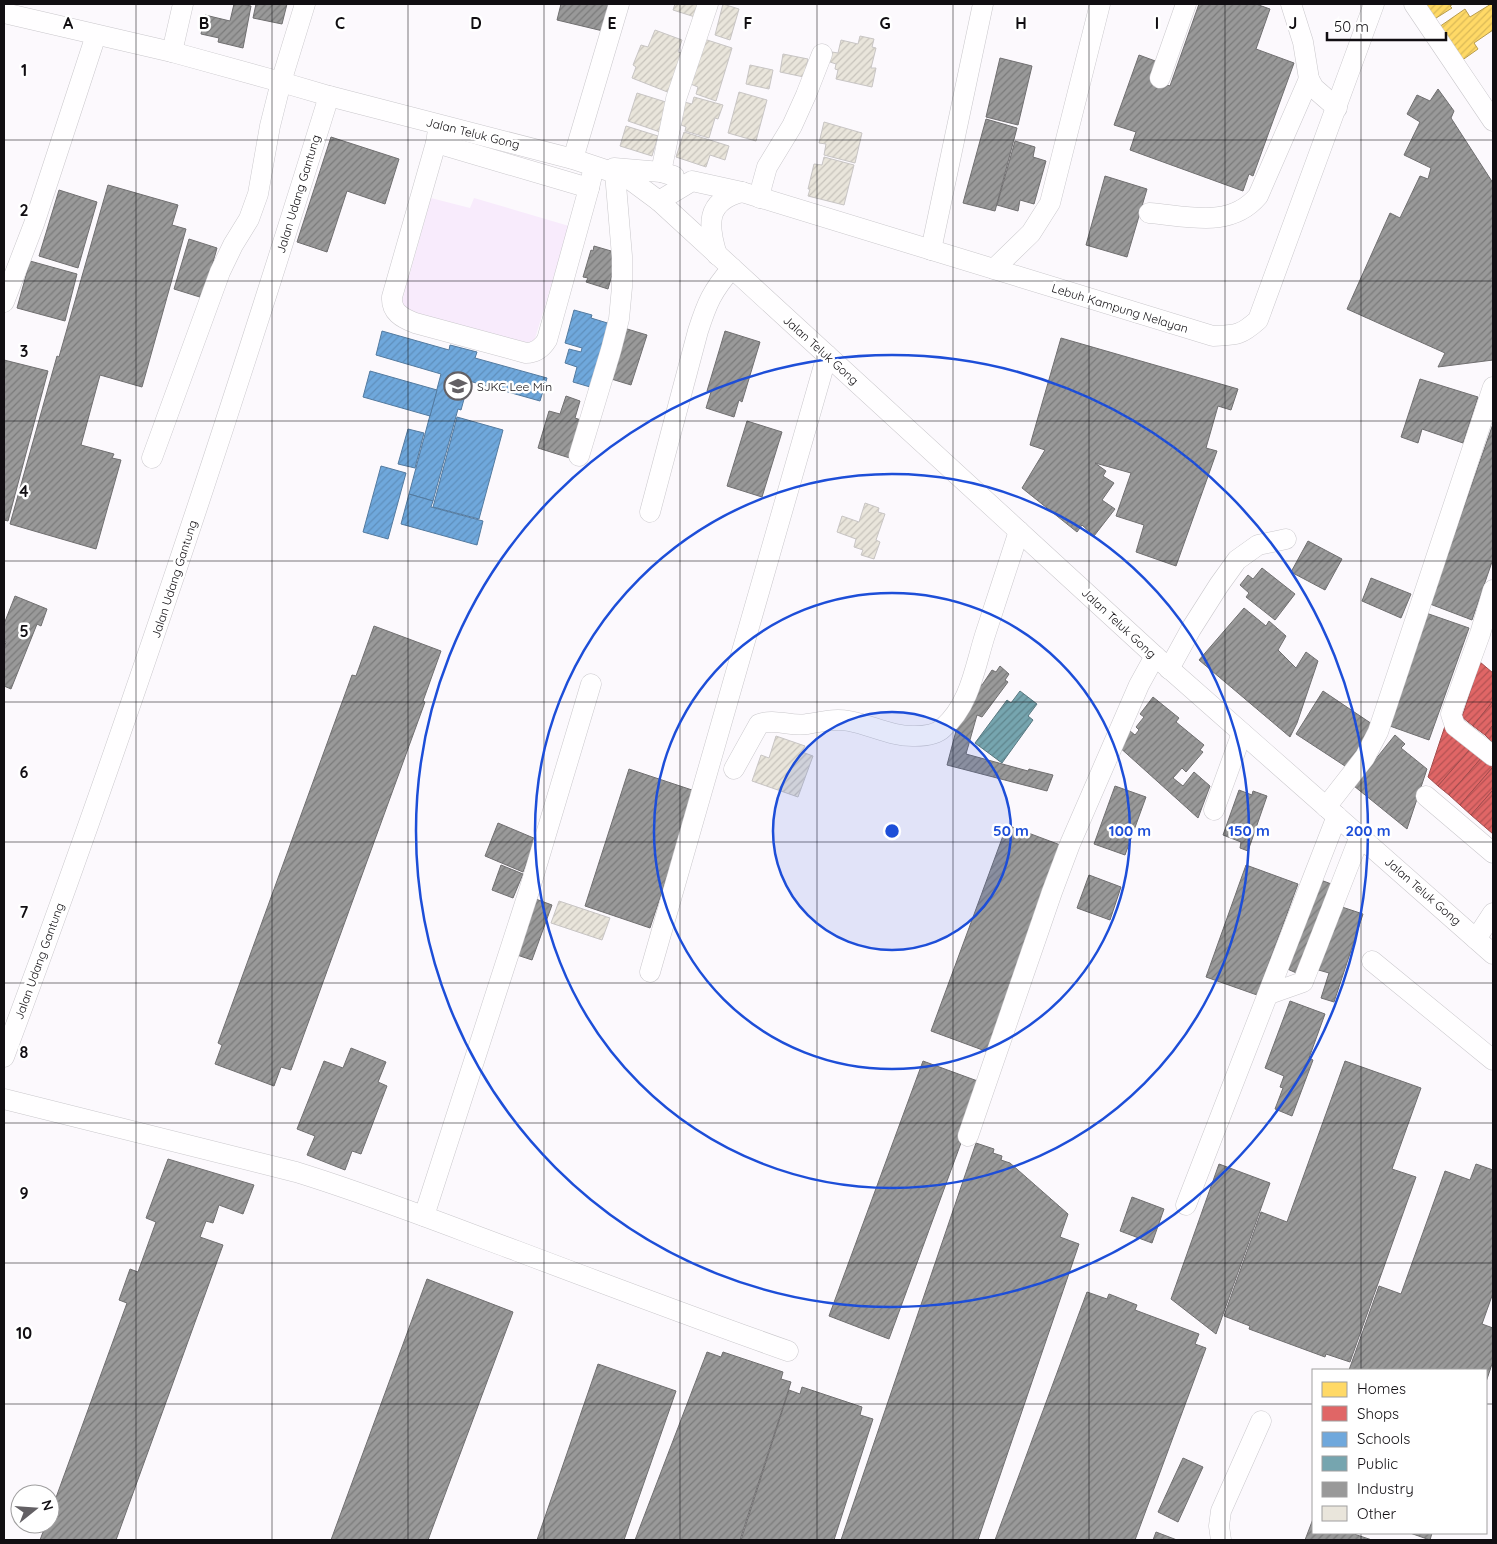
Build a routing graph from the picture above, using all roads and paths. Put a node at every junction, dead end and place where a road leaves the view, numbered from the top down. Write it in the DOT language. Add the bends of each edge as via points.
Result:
graph roads {
  1 [pos="183,4"];
  2 [pos="305,4"];
  3 [pos="619,4"];
  4 [pos="708,4"];
  5 [pos="984,4"];
  6 [pos="1100,4"];
  7 [pos="1186,4"];
  8 [pos="1291,4"];
  9 [pos="1374,4"];
  10 [pos="1414,4"];
  11 [pos="15,11"];
  12 [pos="96,35"];
  13 [pos="172,52"];
  14 [pos="822,54"];
  15 [pos="1160,78"];
  16 [pos="1309,79"];
  17 [pos="281,82"];
  18 [pos="329,96"];
  19 [pos="1336,108"];
  20 [pos="1493,121"];
  21 [pos="437,134"];
  22 [pos="573,159"];
  23 [pos="603,169"];
  24 [pos="661,172"];
  25 [pos="692,181"];
  26 [pos="588,188"];
  27 [pos="751,195"];
  28 [pos="659,201"];
  29 [pos="1149,213"];
  30 [pos="931,250"];
  31 [pos="724,262"];
  32 [pos="994,269"];
  33 [pos="4,302"];
  34 [pos="827,355"];
  35 [pos="1493,387"];
  36 [pos="579,456"];
  37 [pos="152,458"];
  38 [pos="650,512"];
  39 [pos="1019,531"];
  40 [pos="1286,539"];
  41 [pos="1493,590"];
  42 [pos="1487,639"];
  43 [pos="1162,662"];
  44 [pos="591,684"];
  45 [pos="1242,733"];
  46 [pos="1493,756"];
  47 [pos="734,769"];
  48 [pos="1426,796"];
  49 [pos="1214,810"];
  50 [pos="1332,811"];
  51 [pos="1360,836"];
  52 [pos="1493,853"];
  53 [pos="1493,913"];
  54 [pos="1476,939"];
  55 [pos="1493,954"];
  56 [pos="1372,961"];
  57 [pos="650,972"];
  58 [pos="1269,994"];
  59 [pos="4,1057"];
  60 [pos="1493,1060"];
  61 [pos="4,1099"];
  62 [pos="968,1136"];
  63 [pos="1186,1205"];
  64 [pos="424,1216"];
  65 [pos="788,1351"];
  66 [pos="1261,1421"];
  67 [pos="1221,1540"];
  1 -- 13 [label="street"];
  2 -- 17 [label="street"];
  3 -- 22 [label="street"];
  4 -- 24 [label="street" via="676,99"];
  5 -- 30 [label="street"];
  6 -- 32 [label="street" via="1050,203 1031,232"];
  7 -- 15 [label="street"];
  8 -- 16 [label="street" via="1303,42"];
  9 -- 19 [label="street, Lebuh Kampung Nelayan"];
  10 -- 20 [label="street"];
  11 -- 12 [label="street, Jalan Teluk Gong"];
  12 -- 13 [label="street, Jalan Teluk Gong"];
  12 -- 33 [label="street" via="34,224"];
  13 -- 17 [label="street, Jalan Teluk Gong"];
  14 -- 27 [label="street" via="792,126 767,167 762,185"];
  16 -- 19 [label="street"];
  16 -- 29 [label="street" via="1252,204 1229,216 1213,219"];
  17 -- 18 [label="street, Jalan Teluk Gong"];
  17 -- 37 [label="street" via="258,194 220,272"];
  18 -- 21 [label="street, Jalan Teluk Gong"];
  18 -- 59 [label="street, Jalan Udang Gantung" via="159,626"];
  19 -- 32 [label="street, Lebuh Kampung Nelayan" via="1258,320 1245,331 1212,336"];
  21 -- 22 [label="street, Jalan Teluk Gong"];
  21 -- 26 [label="street"];
  21 -- 26 [label="street" via="392,297 397,314 415,323 526,353 540,348 547,340"];
  22 -- 23 [label="street, Jalan Teluk Gong"];
  23 -- 24 [label="street, Lebuh Kampung Nelayan"];
  23 -- 26 [label="street"];
  23 -- 28 [label="street, Jalan Teluk Gong" via="632,181"];
  23 -- 36 [label="street" via="622,256 622,287 619,319"];
  24 -- 25 [label="street, Lebuh Kampung Nelayan"];
  25 -- 27 [label="street, Lebuh Kampung Nelayan"];
  25 -- 28 [label="street"];
  27 -- 30 [label="street, Lebuh Kampung Nelayan"];
  27 -- 31 [label="street" via="733,194 714,211 711,226"];
  28 -- 31 [label="street, Jalan Teluk Gong"];
  30 -- 32 [label="street, Lebuh Kampung Nelayan"];
  31 -- 34 [label="street, Jalan Teluk Gong"];
  31 -- 38 [label="street" via="698,331"];
  34 -- 39 [label="street, Jalan Teluk Gong"];
  34 -- 57 [label="street"];
  35 -- 50 [label="street" via="1378,732"];
  39 -- 43 [label="street, Jalan Teluk Gong"];
  39 -- 47 [label="street" via="970,687 945,727 934,734 912,736 839,720 803,725 764,722 759,724"];
  40 -- 43 [label="street" via="1258,545 1237,560 1191,629"];
  41 -- 42 [label="street"];
  42 -- 46 [label="street" via="1451,714 1454,726"];
  43 -- 45 [label="street, Jalan Teluk Gong"];
  43 -- 62 [label="street" via="1139,685 1070,844"];
  44 -- 64 [label="street" via="529,891"];
  45 -- 49 [label="street"];
  45 -- 50 [label="street, Jalan Teluk Gong"];
  48 -- 52 [label="street"];
  50 -- 51 [label="street, Jalan Teluk Gong"];
  50 -- 58 [label="street"];
  51 -- 54 [label="street, Jalan Teluk Gong"];
  51 -- 58 [label="street" via="1303,982"];
  53 -- 54 [label="street"];
  54 -- 55 [label="street, Jalan Teluk Gong"];
  56 -- 60 [label="street"];
  58 -- 63 [label="street"];
  61 -- 64 [label="street" via="296,1172"];
  64 -- 65 [label="street"];
  66 -- 67 [label="street" via="1221,1512"];
}
